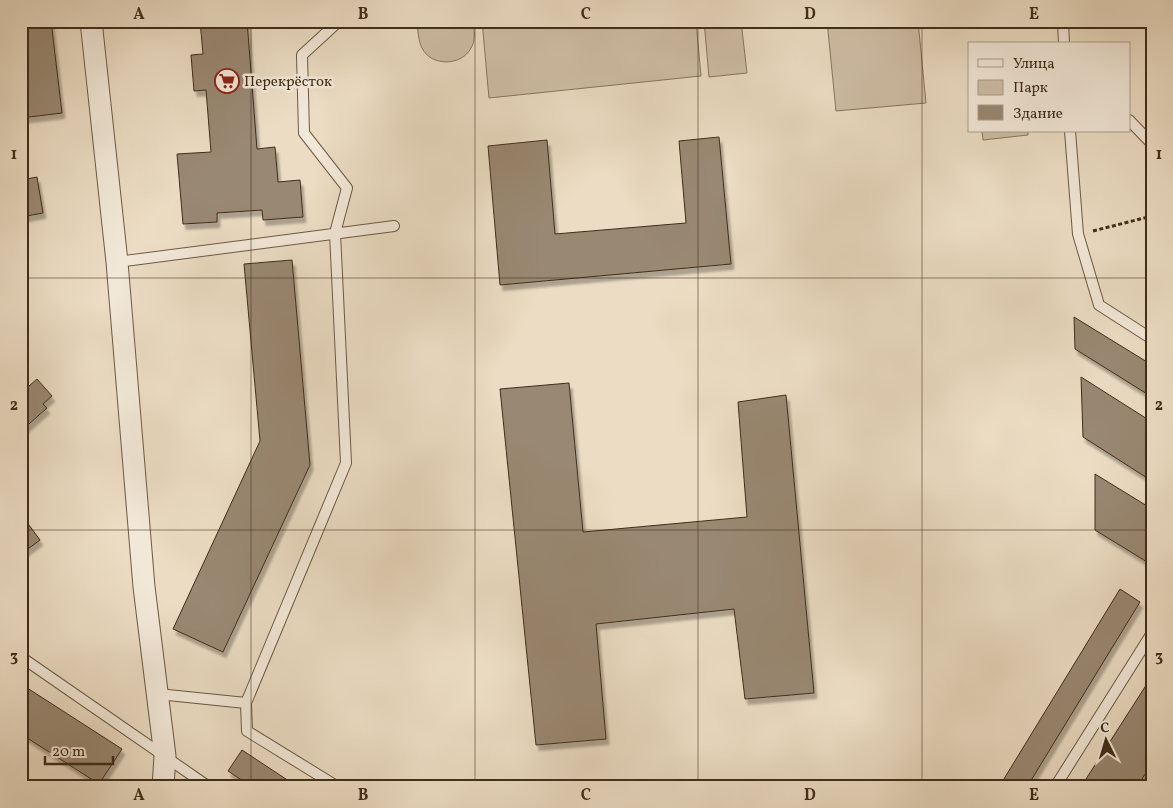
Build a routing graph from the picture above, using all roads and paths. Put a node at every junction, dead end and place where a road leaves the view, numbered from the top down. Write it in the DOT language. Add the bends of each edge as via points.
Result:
graph roads {
  1 [pos="91,21"];
  2 [pos="339,21"];
  3 [pos="1063,21"];
  4 [pos="1064,42"];
  5 [pos="1130,121"];
  6 [pos="1070,132"];
  7 [pos="1152,144"];
  8 [pos="1152,216"];
  9 [pos="394,226"];
  10 [pos="335,233"];
  11 [pos="1078,234"];
  12 [pos="117,262"];
  13 [pos="1152,339"];
  14 [pos="1152,633"];
  15 [pos="21,657"];
  16 [pos="158,694"];
  17 [pos="246,703"];
  18 [pos="166,756"];
  19 [pos="163,787"];
  20 [pos="210,787"];
  21 [pos="338,787"];
  22 [pos="1055,787"];
  1 -- 12 [label="street"];
  2 -- 10 [label="lane" via="302,54 304,133 347,188"];
  3 -- 4 [label="lane"];
  5 -- 7 [label="lane"];
  6 -- 11 [label="lane"];
  8 -- 11 [label="path"];
  9 -- 10 [label="lane"];
  10 -- 12 [label="lane"];
  10 -- 17 [label="lane" via="346,463"];
  11 -- 13 [label="lane" via="1099,305"];
  12 -- 16 [label="street" via="144,587"];
  14 -- 22 [label="lane"];
  15 -- 18 [label="lane"];
  16 -- 17 [label="lane"];
  16 -- 18 [label="street"];
  17 -- 21 [label="lane" via="247,731"];
  18 -- 19 [label="street"];
  18 -- 20 [label="lane"];
}
